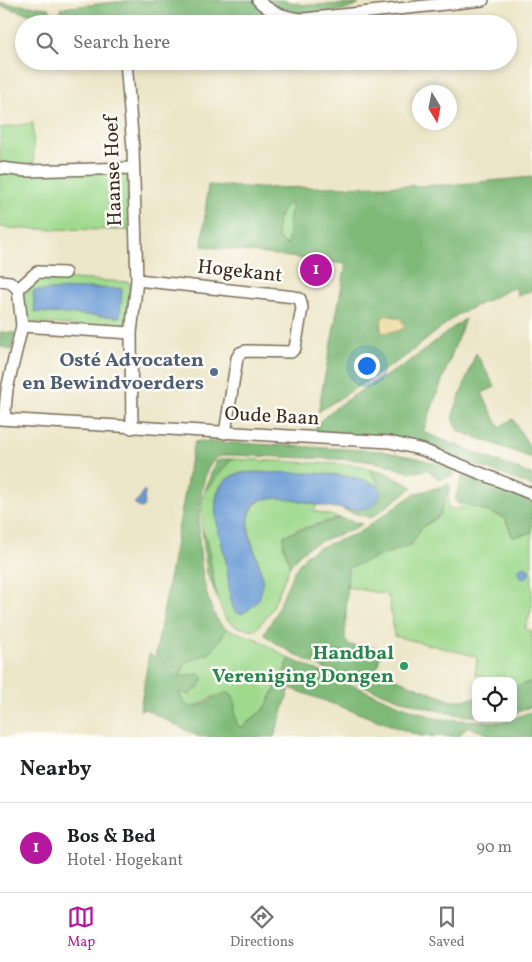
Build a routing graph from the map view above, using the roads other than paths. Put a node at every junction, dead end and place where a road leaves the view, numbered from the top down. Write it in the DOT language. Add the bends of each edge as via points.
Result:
graph roads {
  1 [pos="258,0"];
  2 [pos="483,0"];
  3 [pos="280,15"];
  4 [pos="342,15"];
  5 [pos="127,70"];
  6 [pos="0,168"];
  7 [pos="133,168"];
  8 [pos="65,273"];
  9 [pos="137,280"];
  10 [pos="0,281"];
  11 [pos="18,289"];
  12 [pos="22,326"];
  13 [pos="131,333"];
  14 [pos="2,419"];
  15 [pos="132,428"];
  16 [pos="225,433"];
  17 [pos="532,494"];
  1 -- 3 [label="street"];
  2 -- 4 [label="street"];
  5 -- 7 [label="street, Haanse Hoef"];
  6 -- 7 [label="street" via="26,171"];
  7 -- 9 [label="street, Haanse Hoef"];
  8 -- 11 [label="street" via="37,272"];
  9 -- 13 [label="street, Haanse Hoef"];
  9 -- 16 [label="street, Hogekant" via="300,299 295,348 291,352 246,351 236,358"];
  10 -- 11 [label="street" via="10,282"];
  11 -- 12 [label="street"];
  12 -- 13 [label="street"];
  12 -- 14 [label="street"];
  13 -- 15 [label="street, Haanse Hoef"];
  14 -- 15 [label="street, Oude Baan"];
  15 -- 16 [label="street, Oude Baan"];
  16 -- 17 [label="street, Oude Baan" via="402,444"];
}
